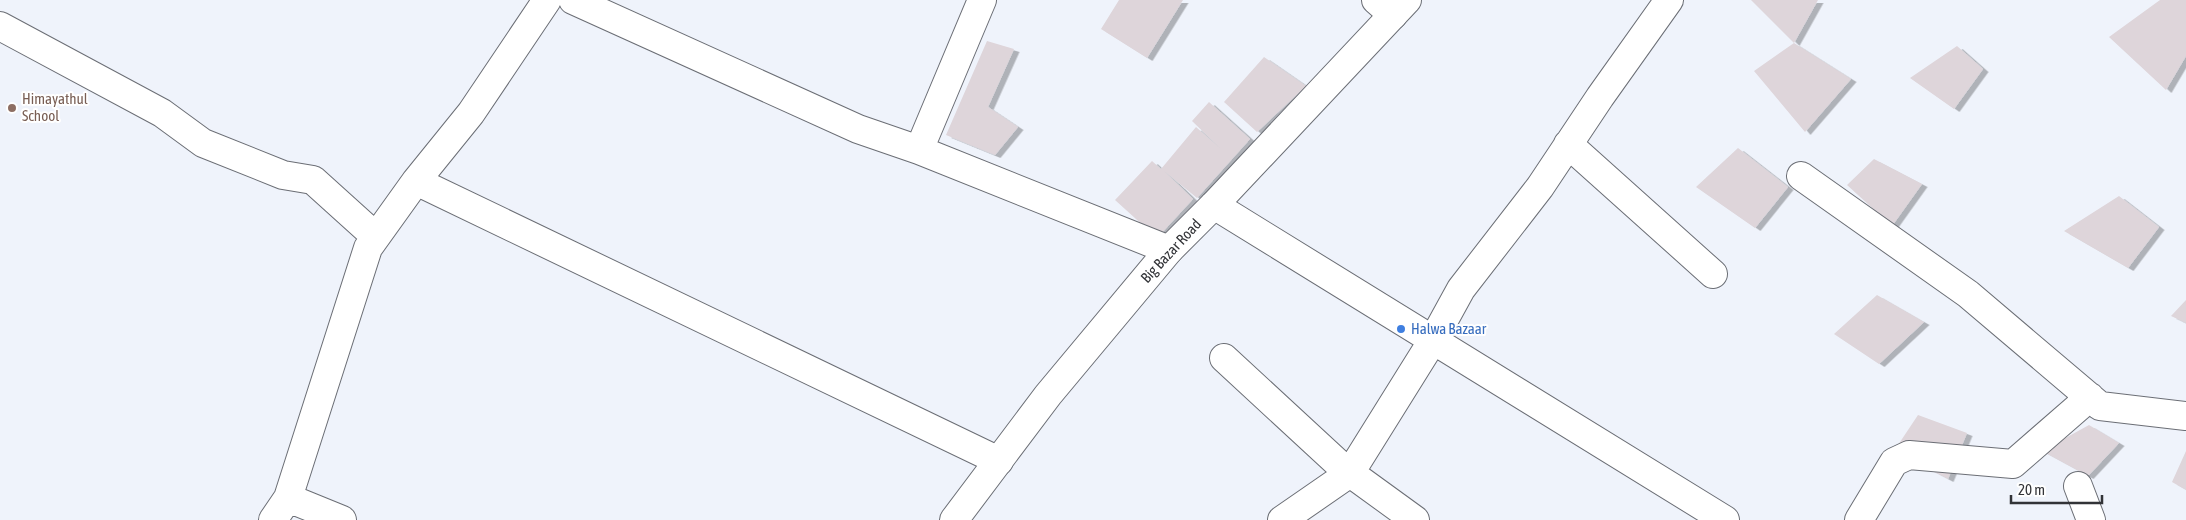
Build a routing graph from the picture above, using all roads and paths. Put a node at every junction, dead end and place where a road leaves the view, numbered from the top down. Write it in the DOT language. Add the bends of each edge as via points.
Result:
graph roads {
  1 [pos="547,0"];
  2 [pos="573,0"];
  3 [pos="982,0"];
  4 [pos="1669,0"];
  5 [pos="1392,5"];
  6 [pos="0,26"];
  7 [pos="1568,144"];
  8 [pos="919,150"];
  9 [pos="1801,176"];
  10 [pos="416,181"];
  11 [pos="1214,205"];
  12 [pos="375,236"];
  13 [pos="1169,250"];
  14 [pos="1713,274"];
  15 [pos="1433,340"];
  16 [pos="1224,358"];
  17 [pos="2090,397"];
  18 [pos="2186,416"];
  19 [pos="999,462"];
  20 [pos="1350,473"];
  21 [pos="2078,486"];
  22 [pos="281,509"];
  23 [pos="342,520"];
  24 [pos="954,520"];
  25 [pos="1282,520"];
  26 [pos="1415,520"];
  27 [pos="1725,520"];
  28 [pos="1859,520"];
  29 [pos="2091,520"];
  1 -- 10 [label="street" via="471,113"];
  2 -- 8 [label="street" via="858,129"];
  3 -- 8 [label="street"];
  4 -- 7 [label="street"];
  5 -- 11 [label="street, Big Bazar Road"];
  6 -- 12 [label="street" via="162,113 203,143 283,175 313,180"];
  7 -- 14 [label="street"];
  7 -- 15 [label="street" via="1461,289"];
  8 -- 13 [label="street"];
  9 -- 17 [label="street" via="1968,294"];
  10 -- 12 [label="street"];
  10 -- 19 [label="street"];
  11 -- 13 [label="street, Big Bazar Road"];
  11 -- 15 [label="street"];
  12 -- 22 [label="street" via="368,248"];
  13 -- 19 [label="street, Big Bazar Road" via="1048,395"];
  15 -- 20 [label="street"];
  15 -- 27 [label="street"];
  16 -- 20 [label="street"];
  17 -- 18 [label="street" via="2100,406"];
  17 -- 28 [label="street" via="2013,464 1909,455 1894,462"];
  19 -- 24 [label="street, Big Bazar Road"];
  20 -- 25 [label="street"];
  20 -- 26 [label="street"];
  21 -- 29 [label="street"];
  22 -- 23 [label="street"];
}
